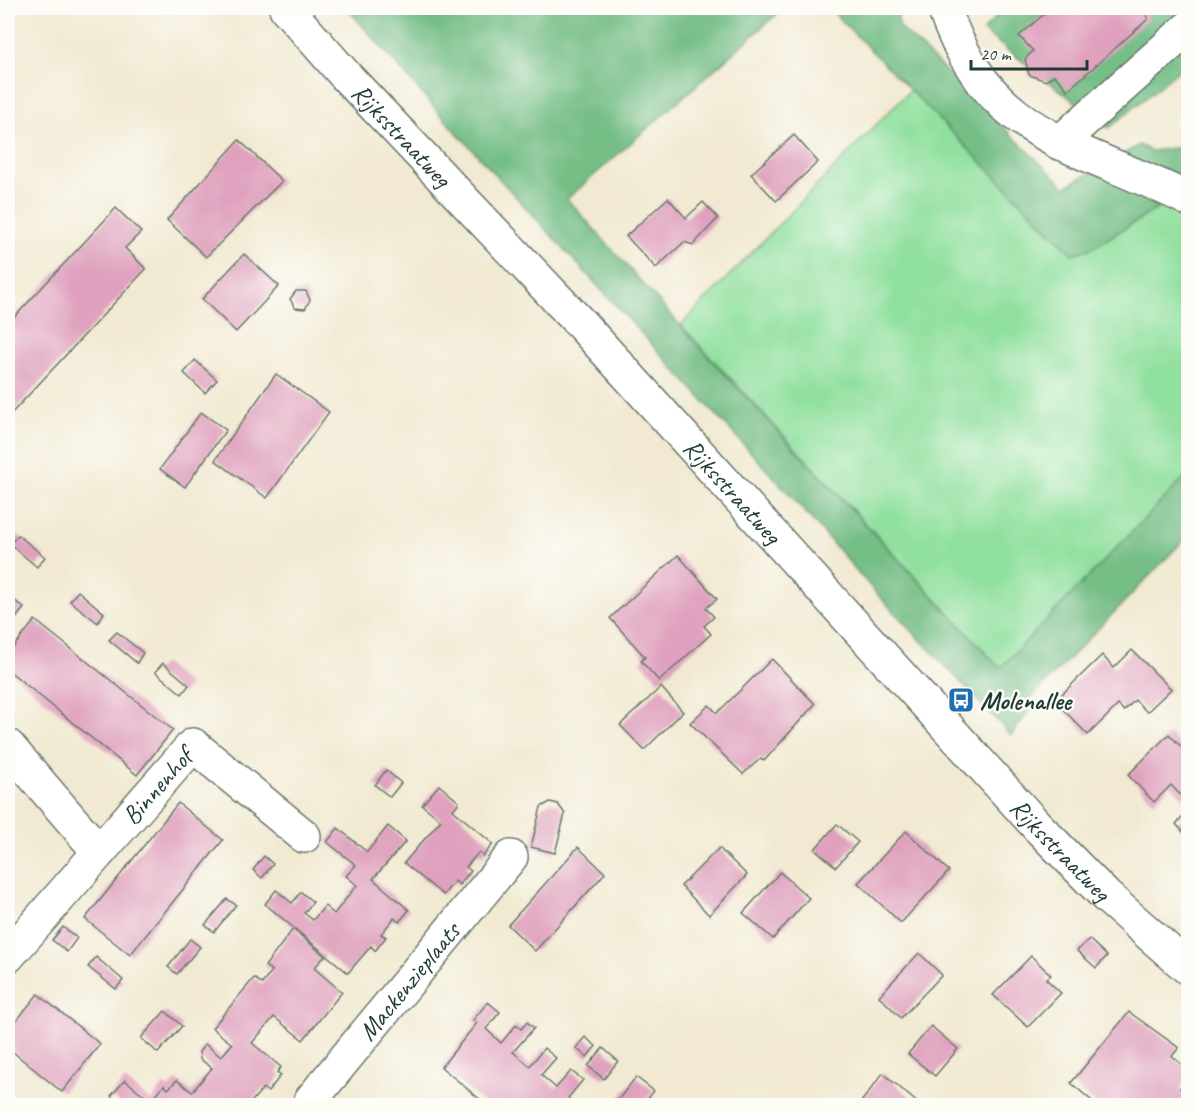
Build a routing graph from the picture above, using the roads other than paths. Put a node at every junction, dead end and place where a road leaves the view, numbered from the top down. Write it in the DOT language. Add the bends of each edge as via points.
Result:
graph roads {
  1 [pos="286,8"];
  2 [pos="944,8"];
  3 [pos="1188,28"];
  4 [pos="1059,143"];
  5 [pos="1188,199"];
  6 [pos="8,746"];
  7 [pos="304,836"];
  8 [pos="99,852"];
  9 [pos="511,857"];
  10 [pos="8,956"];
  11 [pos="1188,968"];
  12 [pos="312,1106"];
  1 -- 11 [label="street, Rijksstraatweg" via="583,326 1037,826 1106,896"];
  2 -- 4 [label="street" via="967,60 989,90 1020,120"];
  3 -- 4 [label="street"];
  4 -- 5 [label="street"];
  6 -- 8 [label="street"];
  7 -- 8 [label="street, Binnenhof" via="193,745"];
  8 -- 10 [label="street, Binnenhof"];
  9 -- 12 [label="street, Mackenzieplaats" via="311,1100"];
}
